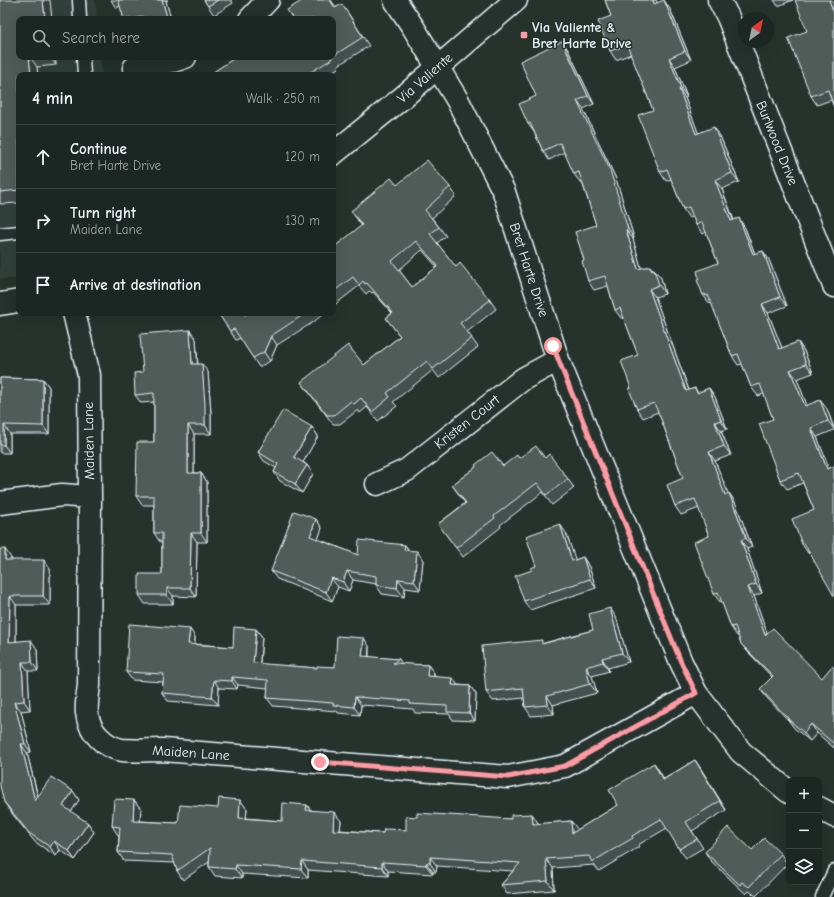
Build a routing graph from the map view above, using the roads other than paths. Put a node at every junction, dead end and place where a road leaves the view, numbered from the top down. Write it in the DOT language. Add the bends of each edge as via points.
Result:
graph roads {
  1 [pos="79,0"];
  2 [pos="268,0"];
  3 [pos="395,0"];
  4 [pos="516,0"];
  5 [pos="719,0"];
  6 [pos="80,16"];
  7 [pos="253,16"];
  8 [pos="83,60"];
  9 [pos="176,60"];
  10 [pos="438,67"];
  11 [pos="134,68"];
  12 [pos="84,72"];
  13 [pos="336,152"];
  14 [pos="16,232"];
  15 [pos="0,234"];
  16 [pos="834,286"];
  17 [pos="16,301"];
  18 [pos="0,304"];
  19 [pos="75,316"];
  20 [pos="558,360"];
  21 [pos="377,484"];
  22 [pos="90,497"];
  23 [pos="0,503"];
  24 [pos="696,693"];
  25 [pos="786,790"];
  26 [pos="822,810"];
  27 [pos="834,816"];
  28 [pos="834,871"];
  29 [pos="822,897"];
  1 -- 6 [label="lane"];
  2 -- 7 [label="street"];
  3 -- 10 [label="street, Bret Harte Drive"];
  4 -- 10 [label="street, Via Valiente"];
  5 -- 16 [label="street, Burlwood Drive" via="728,17"];
  8 -- 12 [label="lane"];
  9 -- 11 [label="street"];
  10 -- 13 [label="street, Via Valiente"];
  10 -- 20 [label="street, Bret Harte Drive" via="463,110 504,192"];
  14 -- 15 [label="lane"];
  17 -- 18 [label="street"];
  19 -- 22 [label="street, Maiden Lane" via="88,375"];
  20 -- 21 [label="street, Kristen Court" via="523,379 407,470"];
  20 -- 24 [label="street, Bret Harte Drive"];
  22 -- 23 [label="street" via="62,495"];
  22 -- 24 [label="street, Maiden Lane" via="87,713 91,727 98,736 108,745 120,750 163,750 508,777 565,766"];
  24 -- 25 [label="street, Bret Harte Drive" via="741,752"];
  26 -- 27 [label="street"];
  28 -- 29 [label="lane"];
}
